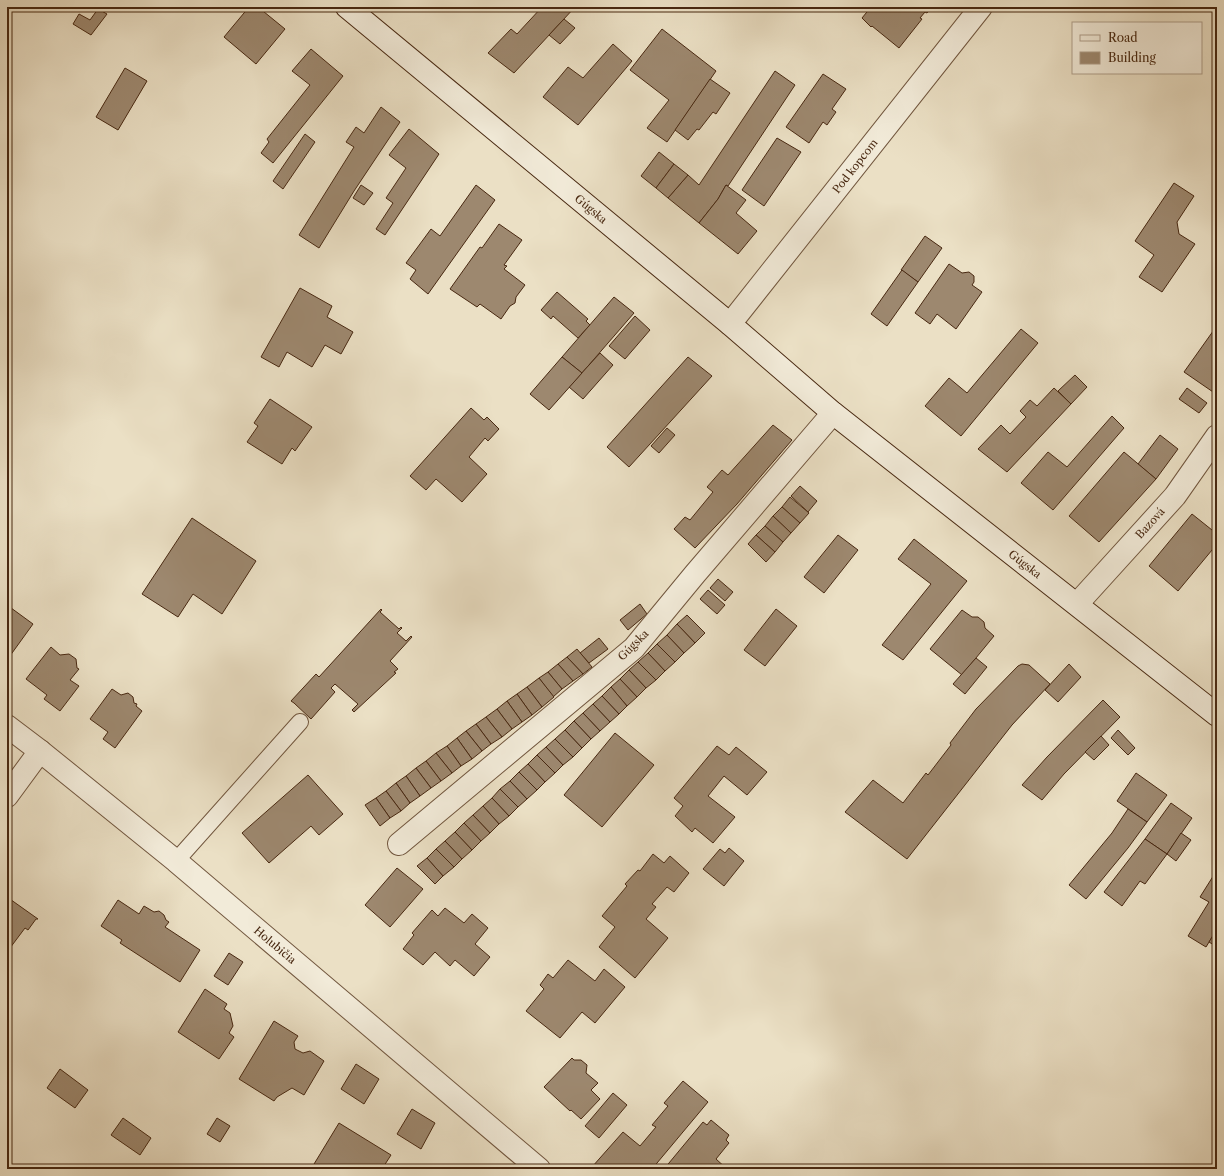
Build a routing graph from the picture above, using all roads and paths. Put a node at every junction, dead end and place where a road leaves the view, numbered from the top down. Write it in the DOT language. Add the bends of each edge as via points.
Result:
graph roads {
  1 [pos="347,7"];
  2 [pos="980,7"];
  3 [pos="730,324"];
  4 [pos="833,413"];
  5 [pos="1217,436"];
  6 [pos="1077,604"];
  7 [pos="1217,715"];
  8 [pos="300,722"];
  9 [pos="7,726"];
  10 [pos="40,751"];
  11 [pos="7,796"];
  12 [pos="399,844"];
  13 [pos="176,862"];
  14 [pos="539,1169"];
  1 -- 3 [label="street, Gúgska"];
  2 -- 3 [label="street, Pod kopcom"];
  3 -- 4 [label="street, Gúgska"];
  4 -- 6 [label="street, Gúgska"];
  4 -- 12 [label="street, Gúgska" via="634,648"];
  5 -- 6 [label="street, Bazová" via="1175,496"];
  6 -- 7 [label="street, Gúgska"];
  8 -- 13 [label="lane"];
  9 -- 10 [label="street, Holubičia"];
  10 -- 11 [label="street"];
  10 -- 13 [label="street, Holubičia"];
  13 -- 14 [label="street, Holubičia"];
}
